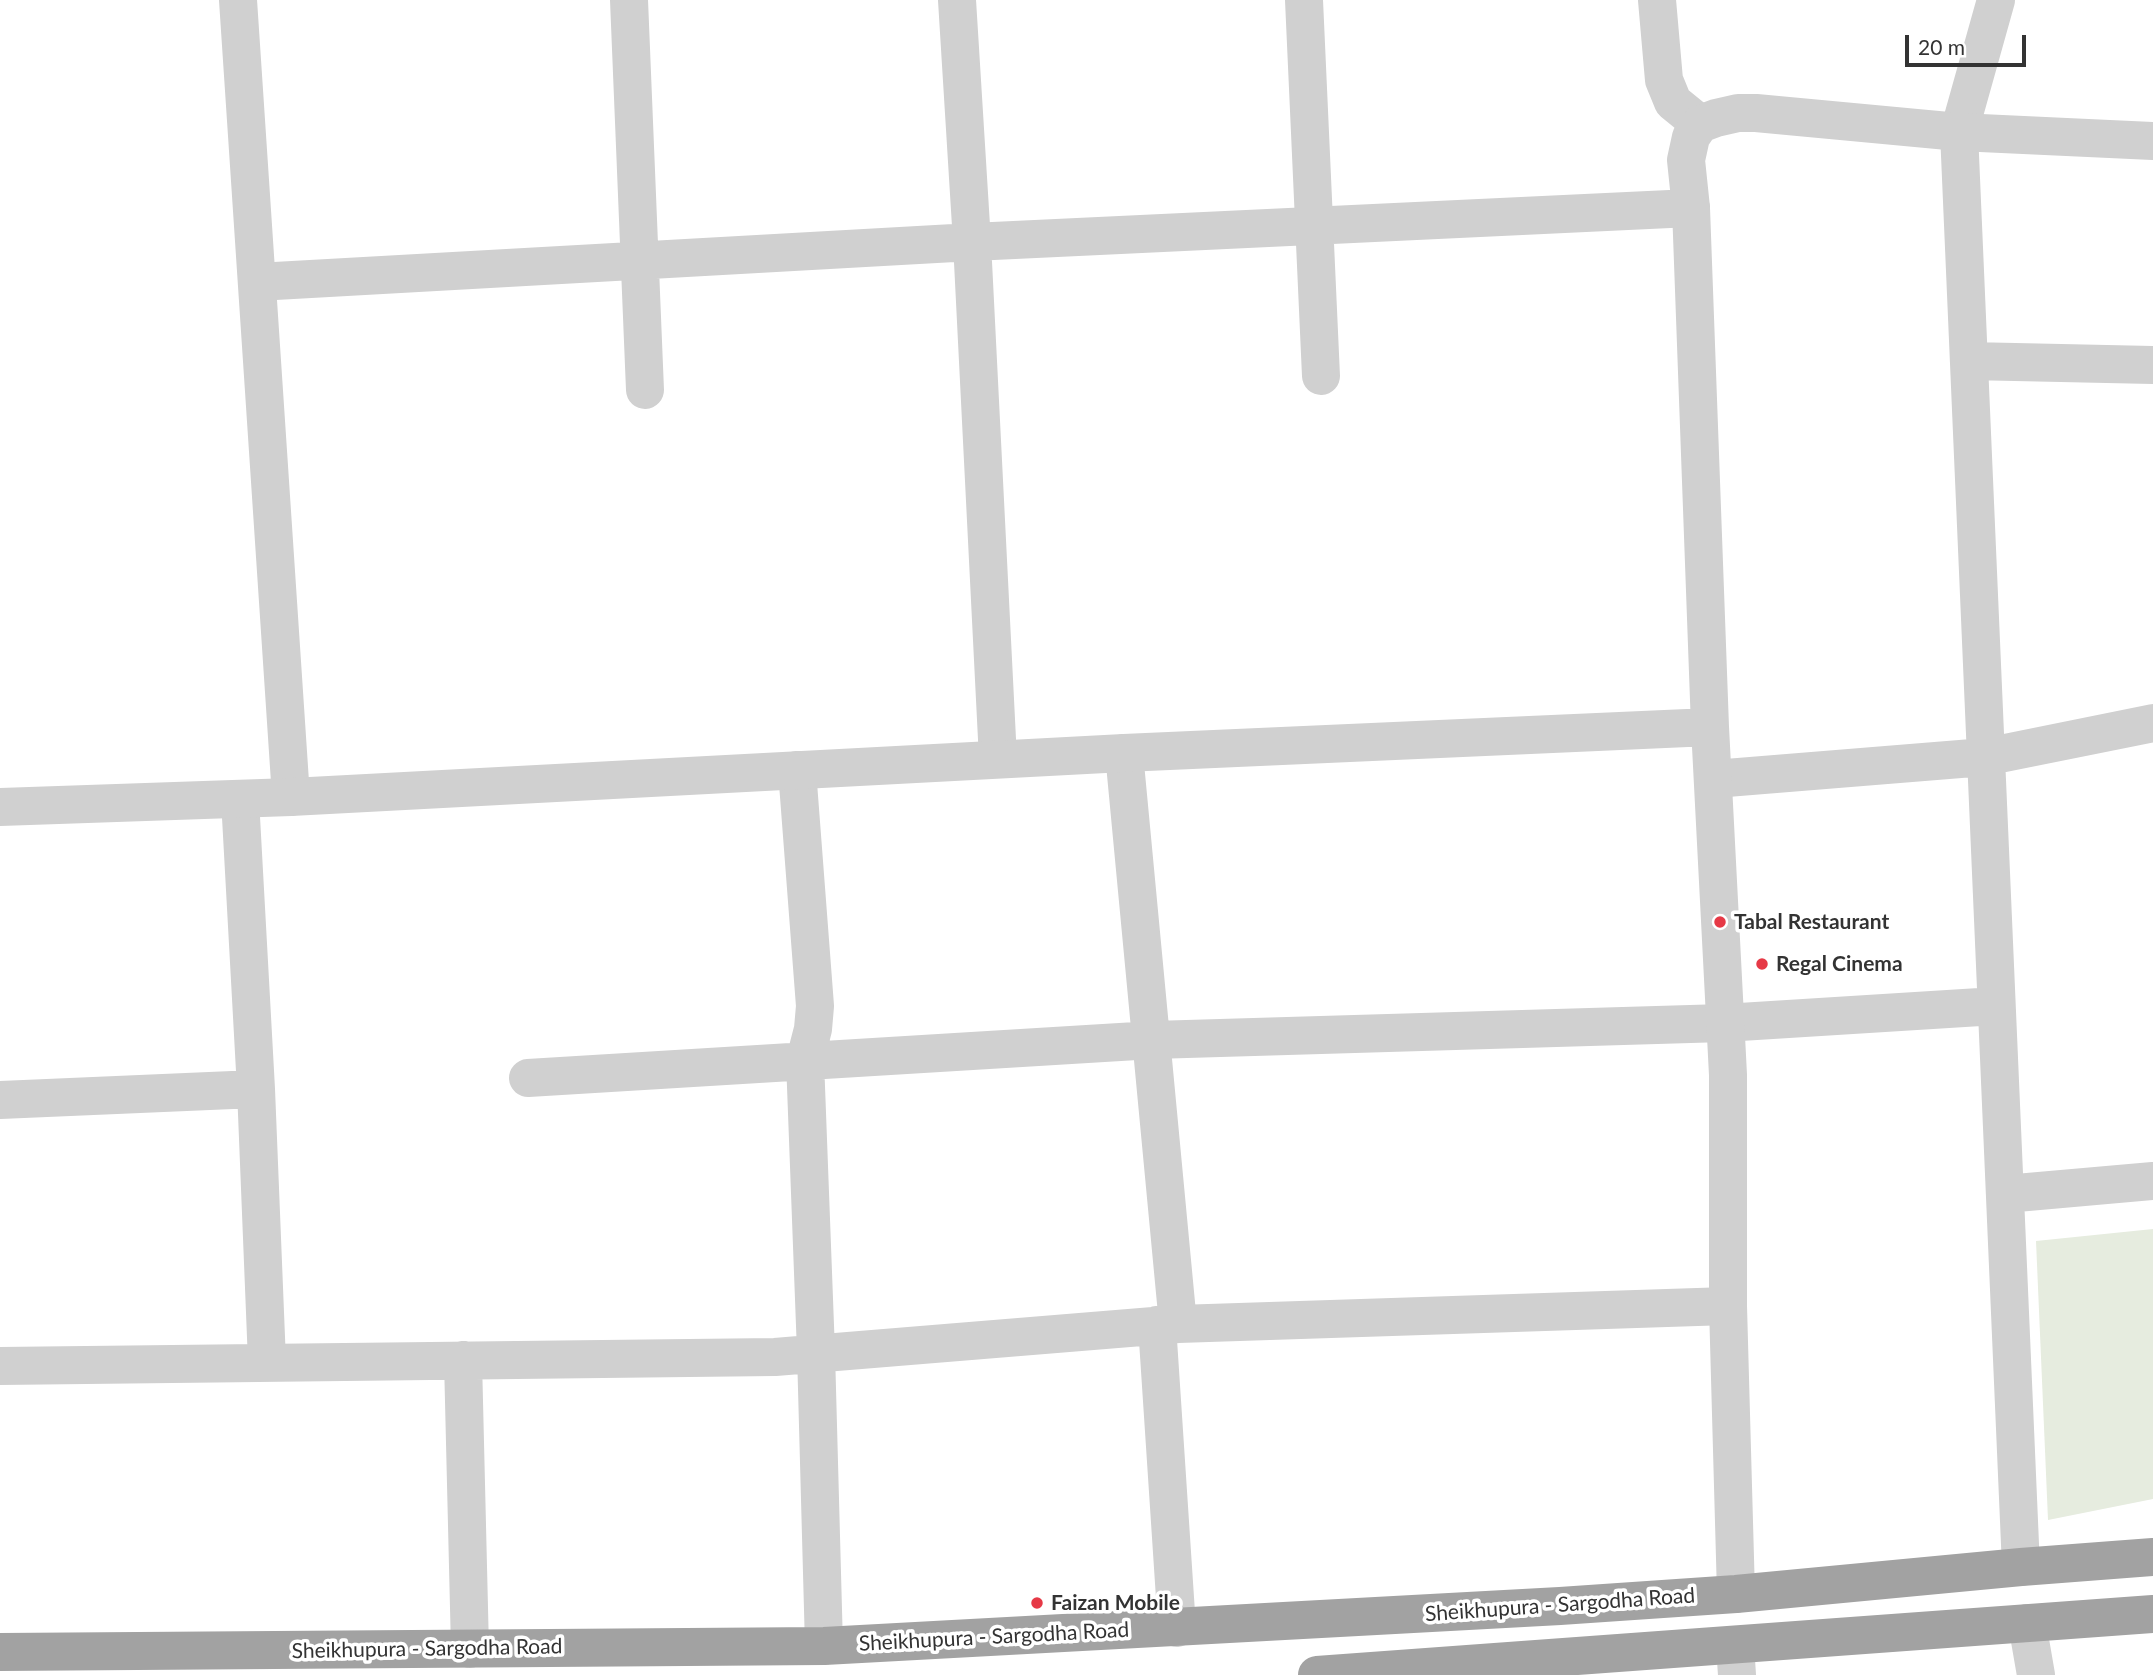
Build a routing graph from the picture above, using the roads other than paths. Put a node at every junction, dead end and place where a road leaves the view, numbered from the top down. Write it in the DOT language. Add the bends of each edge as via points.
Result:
graph roads {
  1 [pos="238,0"];
  2 [pos="629,0"];
  3 [pos="957,0"];
  4 [pos="1304,0"];
  5 [pos="1657,0"];
  6 [pos="1996,0"];
  7 [pos="1700,124"];
  8 [pos="1959,132"];
  9 [pos="2153,141"];
  10 [pos="1691,208"];
  11 [pos="1315,226"];
  12 [pos="972,242"];
  13 [pos="639,261"];
  14 [pos="257,282"];
  15 [pos="1969,361"];
  16 [pos="2153,365"];
  17 [pos="1321,376"];
  18 [pos="645,390"];
  19 [pos="2153,723"];
  20 [pos="1710,727"];
  21 [pos="1124,753"];
  22 [pos="1984,757"];
  23 [pos="998,760"];
  24 [pos="797,770"];
  25 [pos="1714,779"];
  26 [pos="291,797"];
  27 [pos="240,799"];
  28 [pos="0,807"];
  29 [pos="1996,1006"];
  30 [pos="1724,1023"];
  31 [pos="1153,1040"];
  32 [pos="804,1060"];
  33 [pos="528,1078"];
  34 [pos="256,1089"];
  35 [pos="0,1100"];
  36 [pos="2153,1181"];
  37 [pos="2005,1194"];
  38 [pos="1728,1306"];
  39 [pos="1168,1324"];
  40 [pos="816,1352"];
  41 [pos="463,1360"];
  42 [pos="267,1362"];
  43 [pos="0,1366"];
  44 [pos="2153,1557"];
  45 [pos="2021,1567"];
  46 [pos="1736,1594"];
  47 [pos="2153,1614"];
  48 [pos="2027,1623"];
  49 [pos="1177,1628"];
  50 [pos="824,1646"];
  51 [pos="470,1649"];
  52 [pos="0,1652"];
  53 [pos="1736,1660"];
  54 [pos="1490,1669"];
  55 [pos="1317,1675"];
  56 [pos="2036,1675"];
  1 -- 14 [label="street"];
  2 -- 13 [label="street"];
  3 -- 12 [label="street"];
  4 -- 11 [label="street"];
  5 -- 7 [label="street" via="1664,80 1673,102"];
  6 -- 8 [label="street"];
  7 -- 8 [label="street" via="1756,113"];
  7 -- 10 [label="street" via="1691,137 1686,160"];
  8 -- 9 [label="street"];
  8 -- 15 [label="street"];
  10 -- 11 [label="street"];
  10 -- 20 [label="street"];
  11 -- 12 [label="street"];
  11 -- 17 [label="street"];
  12 -- 13 [label="street"];
  12 -- 23 [label="street"];
  13 -- 14 [label="street"];
  13 -- 18 [label="street"];
  14 -- 26 [label="street"];
  15 -- 16 [label="street"];
  15 -- 22 [label="street"];
  19 -- 22 [label="street"];
  20 -- 21 [label="street"];
  20 -- 25 [label="street"];
  21 -- 23 [label="street"];
  21 -- 31 [label="street"];
  22 -- 25 [label="street"];
  22 -- 29 [label="street"];
  23 -- 24 [label="street"];
  24 -- 26 [label="street"];
  24 -- 32 [label="street" via="815,1006"];
  25 -- 30 [label="street"];
  26 -- 27 [label="street"];
  27 -- 28 [label="street"];
  27 -- 34 [label="street"];
  29 -- 30 [label="street"];
  29 -- 37 [label="street"];
  30 -- 31 [label="street"];
  30 -- 38 [label="street"];
  31 -- 32 [label="street"];
  31 -- 39 [label="street"];
  32 -- 33 [label="street"];
  32 -- 40 [label="street"];
  34 -- 35 [label="street"];
  34 -- 42 [label="street"];
  36 -- 37 [label="street"];
  37 -- 45 [label="street"];
  38 -- 39 [label="street"];
  38 -- 46 [label="street"];
  39 -- 40 [label="street"];
  39 -- 49 [label="street"];
  40 -- 41 [label="street" via="775,1357"];
  40 -- 50 [label="street"];
  41 -- 42 [label="street"];
  41 -- 51 [label="street"];
  42 -- 43 [label="street"];
  44 -- 45 [label="highway, Sheikhupura - Sargodha Road"];
  45 -- 46 [label="highway, Sheikhupura - Sargodha Road"];
  46 -- 49 [label="highway, Sheikhupura - Sargodha Road"];
  47 -- 48 [label="highway"];
  48 -- 53 [label="highway"];
  48 -- 56 [label="street"];
  49 -- 50 [label="highway, Sheikhupura - Sargodha Road"];
  50 -- 51 [label="highway, Sheikhupura - Sargodha Road"];
  51 -- 52 [label="highway, Sheikhupura - Sargodha Road"];
  53 -- 54 [label="highway"];
  54 -- 55 [label="highway"];
}
